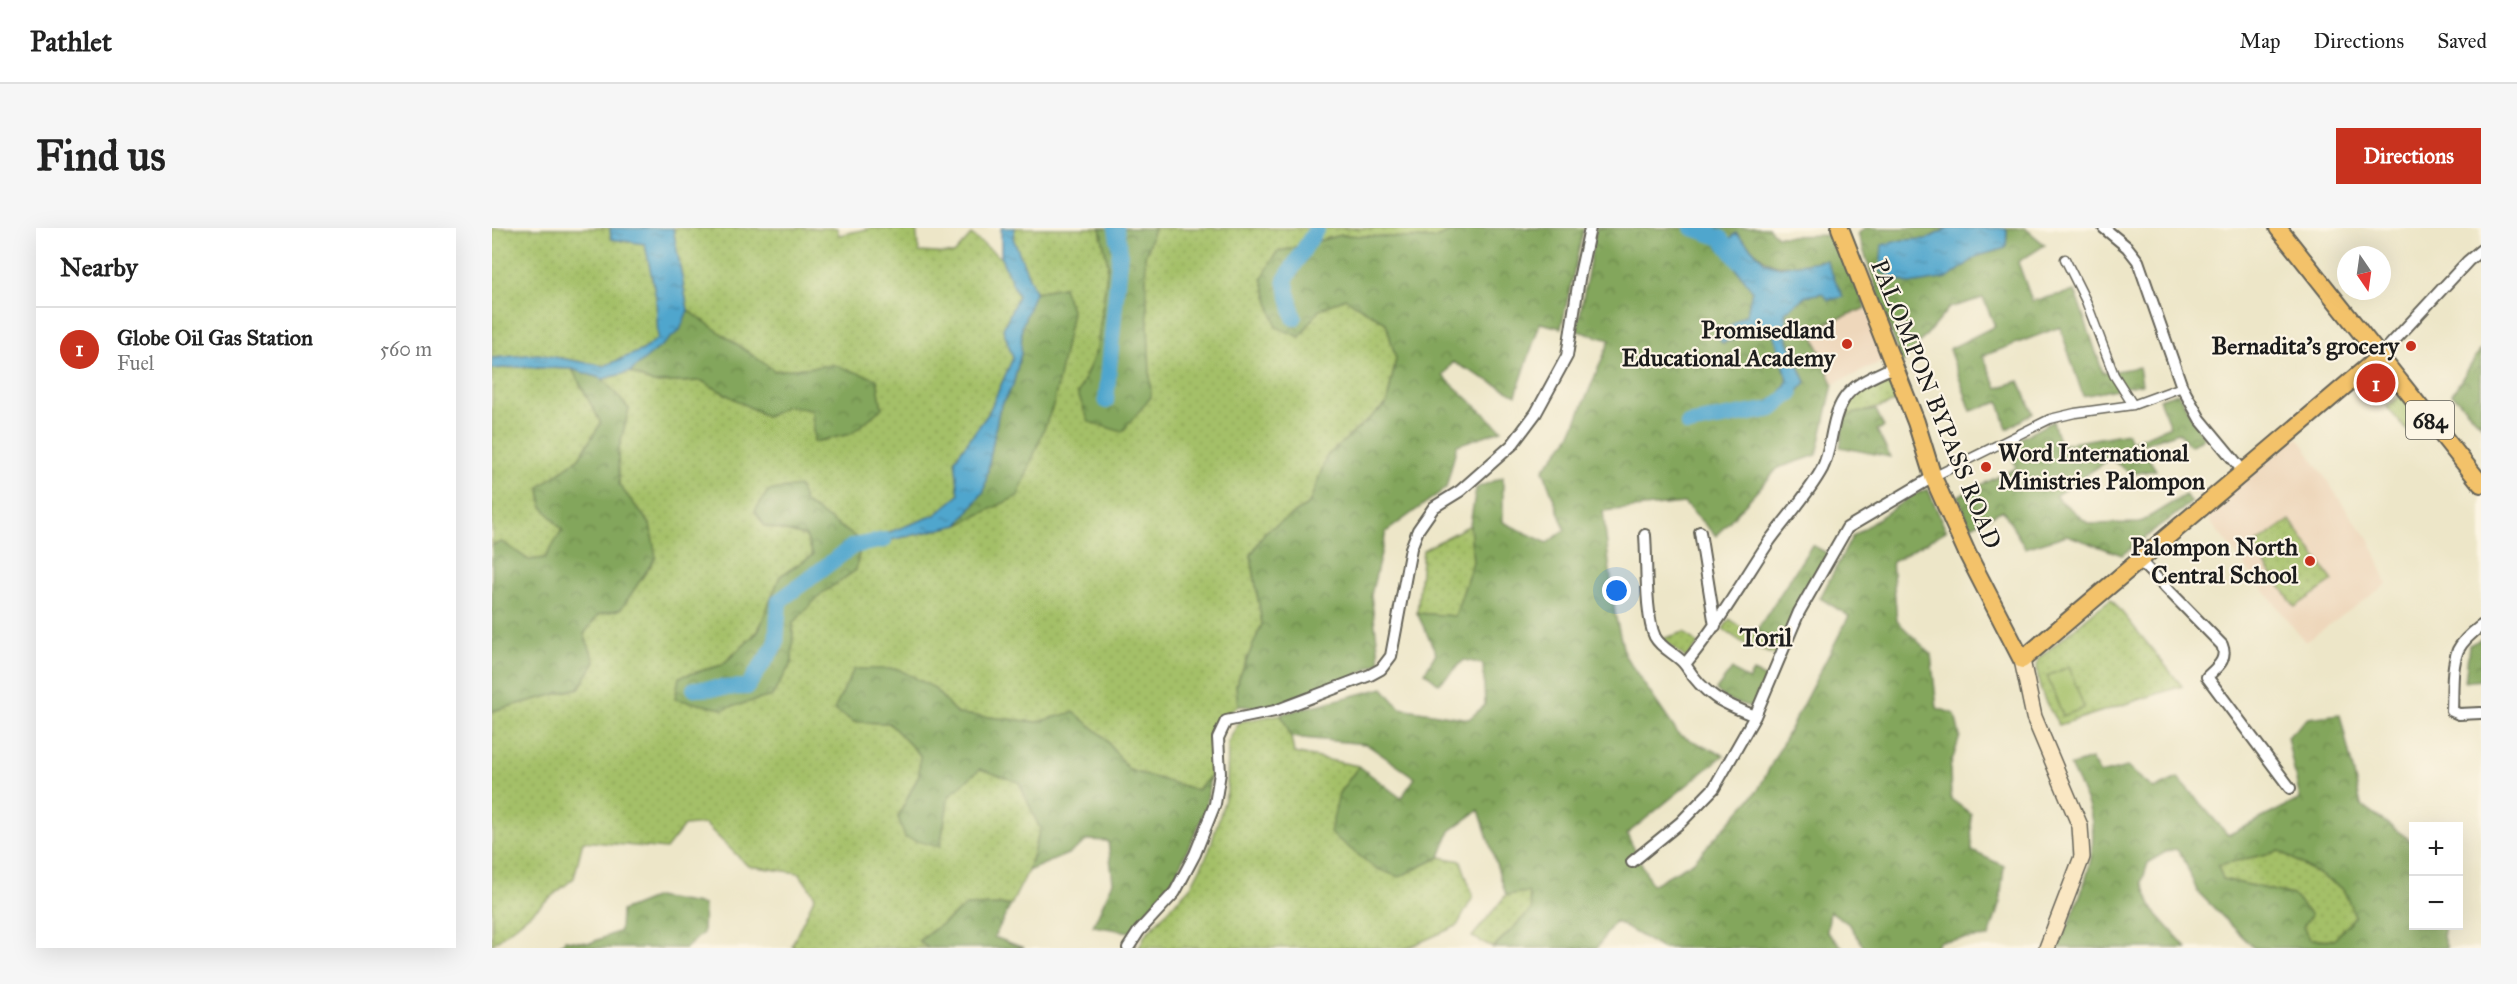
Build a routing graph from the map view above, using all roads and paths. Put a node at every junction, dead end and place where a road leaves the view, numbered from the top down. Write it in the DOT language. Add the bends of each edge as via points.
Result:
graph roads {
  1 [pos="1590,228"];
  2 [pos="1840,228"];
  3 [pos="2104,228"];
  4 [pos="2279,228"];
  5 [pos="2481,250"];
  6 [pos="2065,259"];
  7 [pos="2379,357"];
  8 [pos="1893,367"];
  9 [pos="2182,387"];
  10 [pos="2133,405"];
  11 [pos="2243,471"];
  12 [pos="1934,477"];
  13 [pos="2481,484"];
  14 [pos="1700,532"];
  15 [pos="1645,535"];
  16 [pos="2139,560"];
  17 [pos="1715,626"];
  18 [pos="2481,626"];
  19 [pos="2022,660"];
  20 [pos="1685,664"];
  21 [pos="2481,713"];
  22 [pos="1755,716"];
  23 [pos="2290,788"];
  24 [pos="1632,862"];
  25 [pos="1128,948"];
  26 [pos="2047,948"];
  1 -- 25 [label="street" via="1567,356 1536,413 1512,445 1434,507 1418,530 1411,548 1391,656 1382,669 1370,675 1275,711 1226,721 1218,738 1220,773 1215,804 1195,855 1175,892"];
  2 -- 8 [label="main road, PALOMPON BYPASS ROAD"];
  3 -- 9 [label="street" via="2138,261"];
  4 -- 7 [label="main road, 684"];
  5 -- 7 [label="street"];
  6 -- 10 [label="street" via="2086,301 2114,375"];
  7 -- 11 [label="main road"];
  7 -- 13 [label="main road, 684"];
  8 -- 12 [label="main road, PALOMPON BYPASS ROAD"];
  8 -- 17 [label="street" via="1864,381 1845,398 1821,470"];
  9 -- 10 [label="street"];
  9 -- 11 [label="street" via="2200,419"];
  10 -- 12 [label="street" via="2050,419"];
  11 -- 16 [label="main road"];
  12 -- 19 [label="main road, PALOMPON BYPASS ROAD" via="1968,555"];
  12 -- 22 [label="street" via="1847,528 1799,612"];
  14 -- 17 [label="street"];
  15 -- 20 [label="street" via="1650,616 1656,638"];
  16 -- 19 [label="main road"];
  16 -- 23 [label="street" via="2222,645 2222,662 2207,677"];
  17 -- 20 [label="street"];
  18 -- 21 [label="street" via="2458,650 2452,711"];
  19 -- 26 [label="main road" via="2034,717 2080,826 2082,857"];
  20 -- 22 [label="street" via="1690,675 1719,702"];
  22 -- 24 [label="street" via="1714,788 1681,822"];
}
